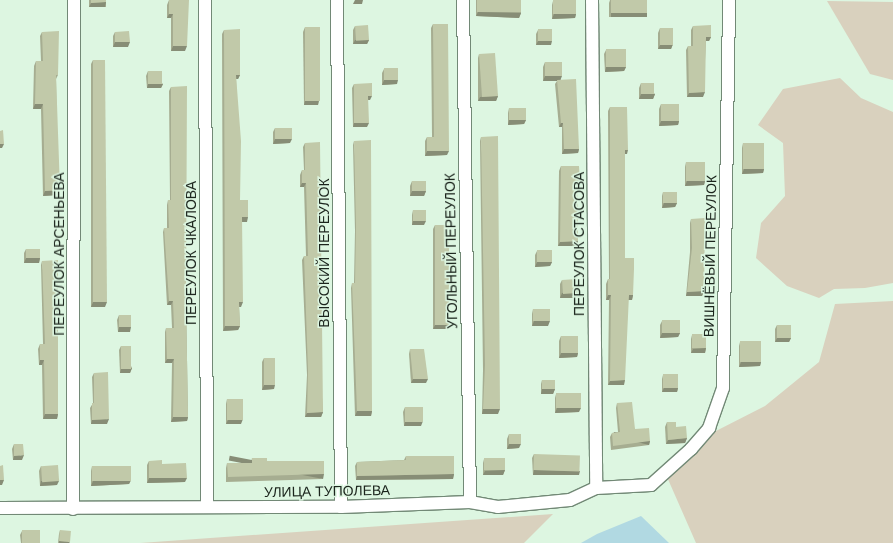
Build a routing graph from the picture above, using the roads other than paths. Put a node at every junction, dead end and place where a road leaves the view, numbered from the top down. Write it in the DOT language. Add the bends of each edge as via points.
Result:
graph roads {
  1 [pos="74,0"];
  2 [pos="205,0"];
  3 [pos="337,0"];
  4 [pos="463,0"];
  5 [pos="592,0"];
  6 [pos="729,0"];
  7 [pos="651,485"];
  8 [pos="596,488"];
  9 [pos="470,502"];
  10 [pos="207,506"];
  11 [pos="341,507"];
  12 [pos="0,508"];
  13 [pos="74,509"];
  1 -- 13 [label="street, ПЕРЕУЛОК АРСЕНЬЕВА"];
  2 -- 10 [label="street, ПЕРЕУЛОК ЧКАЛОВА"];
  3 -- 11 [label="street, ВЫСОКИЙ ПЕРЕУЛОК"];
  4 -- 9 [label="street, УГОЛЬНЫЙ ПЕРЕУЛОК"];
  5 -- 8 [label="street, ПЕРЕУЛОК СТАСОВА"];
  6 -- 7 [label="street, ВИШНЁВЫЙ ПЕРЕУЛОК" via="723,388 709,428 691,449"];
  7 -- 8 [label="street, УЛИЦА ТУПОЛЕВА"];
  8 -- 9 [label="street, УЛИЦА ТУПОЛЕВА" via="570,500 498,507"];
  9 -- 11 [label="street, УЛИЦА ТУПОЛЕВА"];
  10 -- 11 [label="street, УЛИЦА ТУПОЛЕВА"];
  10 -- 13 [label="street, УЛИЦА ТУПОЛЕВА"];
  12 -- 13 [label="street, УЛИЦА ТУПОЛЕВА"];
}
